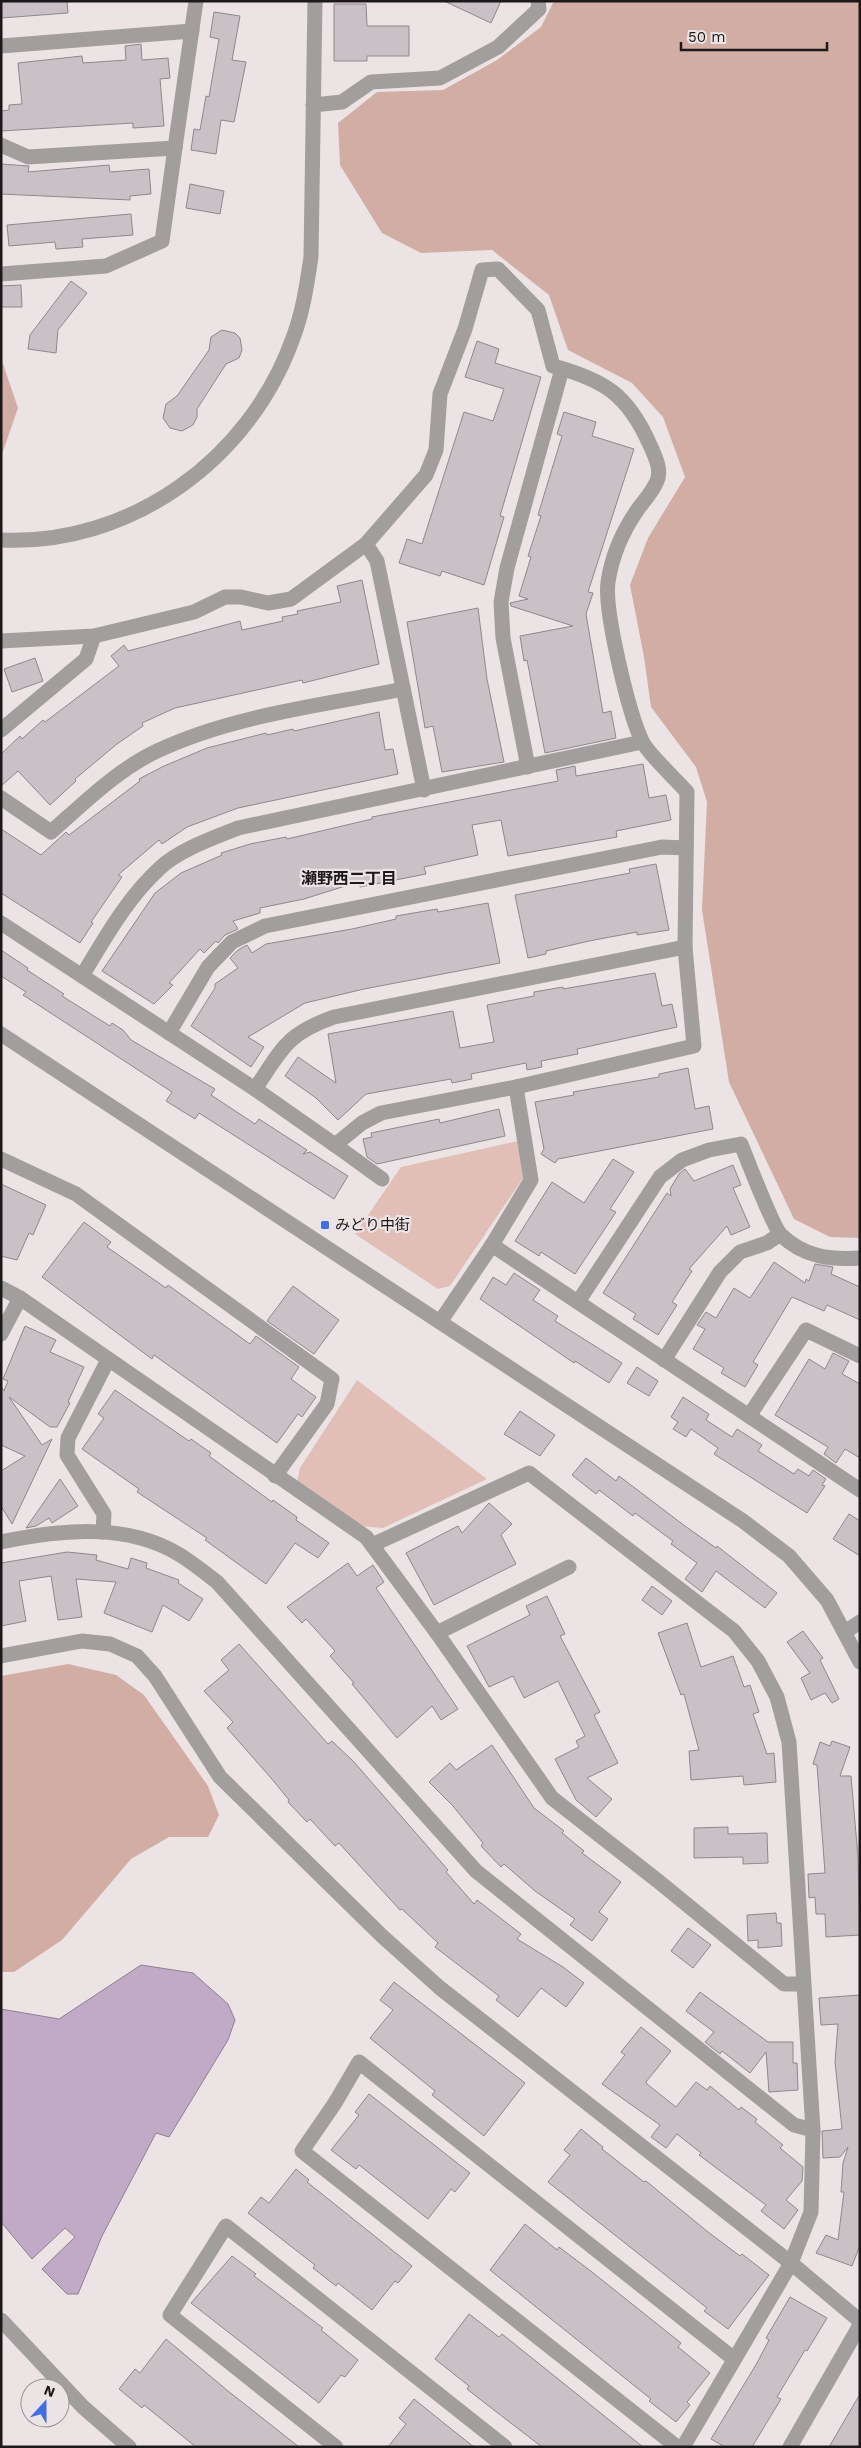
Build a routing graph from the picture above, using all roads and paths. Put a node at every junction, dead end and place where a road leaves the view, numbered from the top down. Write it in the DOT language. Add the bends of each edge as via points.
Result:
graph roads {
  1 [pos="196,1"];
  2 [pos="314,1"];
  3 [pos="538,1"];
  4 [pos="192,31"];
  5 [pos="1,46"];
  6 [pos="313,105"];
  7 [pos="1,145"];
  8 [pos="175,148"];
  9 [pos="1,274"];
  10 [pos="562,368"];
  11 [pos="1,540"];
  12 [pos="366,544"];
  13 [pos="94,636"];
  14 [pos="1,641"];
  15 [pos="403,689"];
  16 [pos="1,730"];
  17 [pos="642,742"];
  18 [pos="528,767"];
  19 [pos="424,790"];
  20 [pos="1,798"];
  21 [pos="686,848"];
  22 [pos="1,923"];
  23 [pos="685,947"];
  24 [pos="82,976"];
  25 [pos="169,1033"];
  26 [pos="1,1034"];
  27 [pos="516,1087"];
  28 [pos="255,1089"];
  29 [pos="336,1145"];
  30 [pos="1,1158"];
  31 [pos="382,1178"];
  32 [pos="780,1234"];
  33 [pos="492,1245"];
  34 [pos="860,1258"];
  35 [pos="1,1288"];
  36 [pos="20,1298"];
  37 [pos="578,1302"];
  38 [pos="440,1322"];
  39 [pos="1,1334"];
  40 [pos="860,1356"];
  41 [pos="108,1360"];
  42 [pos="664,1360"];
  43 [pos="749,1416"];
  44 [pos="275,1476"];
  45 [pos="860,1490"];
  46 [pos="103,1532"];
  47 [pos="1,1542"];
  48 [pos="372,1545"];
  49 [pos="569,1567"];
  50 [pos="860,1622"];
  51 [pos="845,1632"];
  52 [pos="437,1633"];
  53 [pos="1,1656"];
  54 [pos="860,1662"];
  55 [pos="803,1984"];
  56 [pos="813,2130"];
  57 [pos="791,2263"];
  58 [pos="1,2320"];
  59 [pos="860,2323"];
  60 [pos="734,2359"];
  61 [pos="129,2447"];
  62 [pos="336,2447"];
  63 [pos="505,2447"];
  64 [pos="676,2447"];
  65 [pos="683,2447"];
  66 [pos="790,2447"];
  1 -- 4 [label="street"];
  2 -- 6 [label="street"];
  3 -- 6 [label="street" via="538,8 498,47 440,78 371,82 342,102"];
  4 -- 5 [label="street"];
  4 -- 8 [label="street"];
  6 -- 11 [label="street" via="311,256 305,296 293,338 274,379 241,430 204,469 164,498 122,520 79,533 28,541"];
  7 -- 8 [label="street" via="28,157"];
  8 -- 9 [label="street" via="162,241 106,266"];
  10 -- 12 [label="street" via="553,366 538,310 498,269 482,270 465,329 440,394 436,450 426,475"];
  10 -- 17 [label="street" via="587,376 619,396 638,419 658,464 658,481 626,526 614,554 608,584 610,614 626,693"];
  10 -- 18 [label="street" via="507,568 502,602 503,638"];
  12 -- 13 [label="street" via="290,599 268,603 225,597 194,612"];
  12 -- 15 [label="street" via="378,561"];
  13 -- 14 [label="street"];
  13 -- 16 [label="street" via="86,659"];
  15 -- 19 [label="street"];
  15 -- 20 [label="street" via="218,727 155,752 104,785 51,832"];
  17 -- 18 [label="street"];
  17 -- 21 [label="street" via="687,792"];
  18 -- 19 [label="street"];
  19 -- 24 [label="street" via="238,828 201,843 161,866 128,902"];
  21 -- 23 [label="street"];
  21 -- 25 [label="street" via="662,847 265,926 232,942 208,967"];
  22 -- 24 [label="street"];
  23 -- 27 [label="street" via="694,1046"];
  23 -- 28 [label="street" via="334,1016 308,1026 287,1041"];
  24 -- 25 [label="street"];
  25 -- 28 [label="street"];
  26 -- 38 [label="street"];
  27 -- 29 [label="street" via="381,1113 362,1123"];
  27 -- 33 [label="street" via="532,1180"];
  28 -- 29 [label="street"];
  29 -- 31 [label="street"];
  30 -- 44 [label="street" via="76,1194 332,1379 327,1404"];
  32 -- 34 [label="street" via="804,1251 831,1260"];
  32 -- 37 [label="street" via="741,1144 708,1150 682,1160 660,1177"];
  32 -- 42 [label="street" via="767,1243 740,1252 720,1272"];
  33 -- 37 [label="street"];
  33 -- 38 [label="street"];
  35 -- 36 [label="street"];
  36 -- 39 [label="street"];
  36 -- 41 [label="street"];
  37 -- 42 [label="street"];
  38 -- 51 [label="street" via="744,1521 788,1556 827,1600"];
  40 -- 43 [label="street" via="806,1330"];
  41 -- 44 [label="street"];
  41 -- 46 [label="street" via="68,1438 67,1455 104,1514"];
  42 -- 43 [label="street"];
  43 -- 45 [label="street"];
  44 -- 48 [label="street" via="366,1537"];
  46 -- 47 [label="street" via="46,1532"];
  46 -- 56 [label="street" via="140,1538 179,1554 217,1582 476,1871 794,2125"];
  48 -- 52 [label="street"];
  48 -- 55 [label="street" via="529,1472 734,1631 758,1661 777,1697 789,1742"];
  49 -- 52 [label="street"];
  50 -- 51 [label="street"];
  51 -- 54 [label="street"];
  52 -- 55 [label="street" via="552,1798 784,1984"];
  53 -- 57 [label="street" via="82,1641 110,1644 137,1656 155,1676 220,1777 382,1936 440,1988"];
  55 -- 56 [label="street"];
  56 -- 57 [label="street" via="811,2212"];
  57 -- 59 [label="street"];
  57 -- 60 [label="street"];
  58 -- 61 [label="street" via="82,2406"];
  59 -- 66 [label="street"];
  60 -- 64 [label="street" via="358,2062 302,2151"];
  60 -- 65 [label="street"];
  62 -- 63 [label="street" via="170,2315 226,2226"];
}
